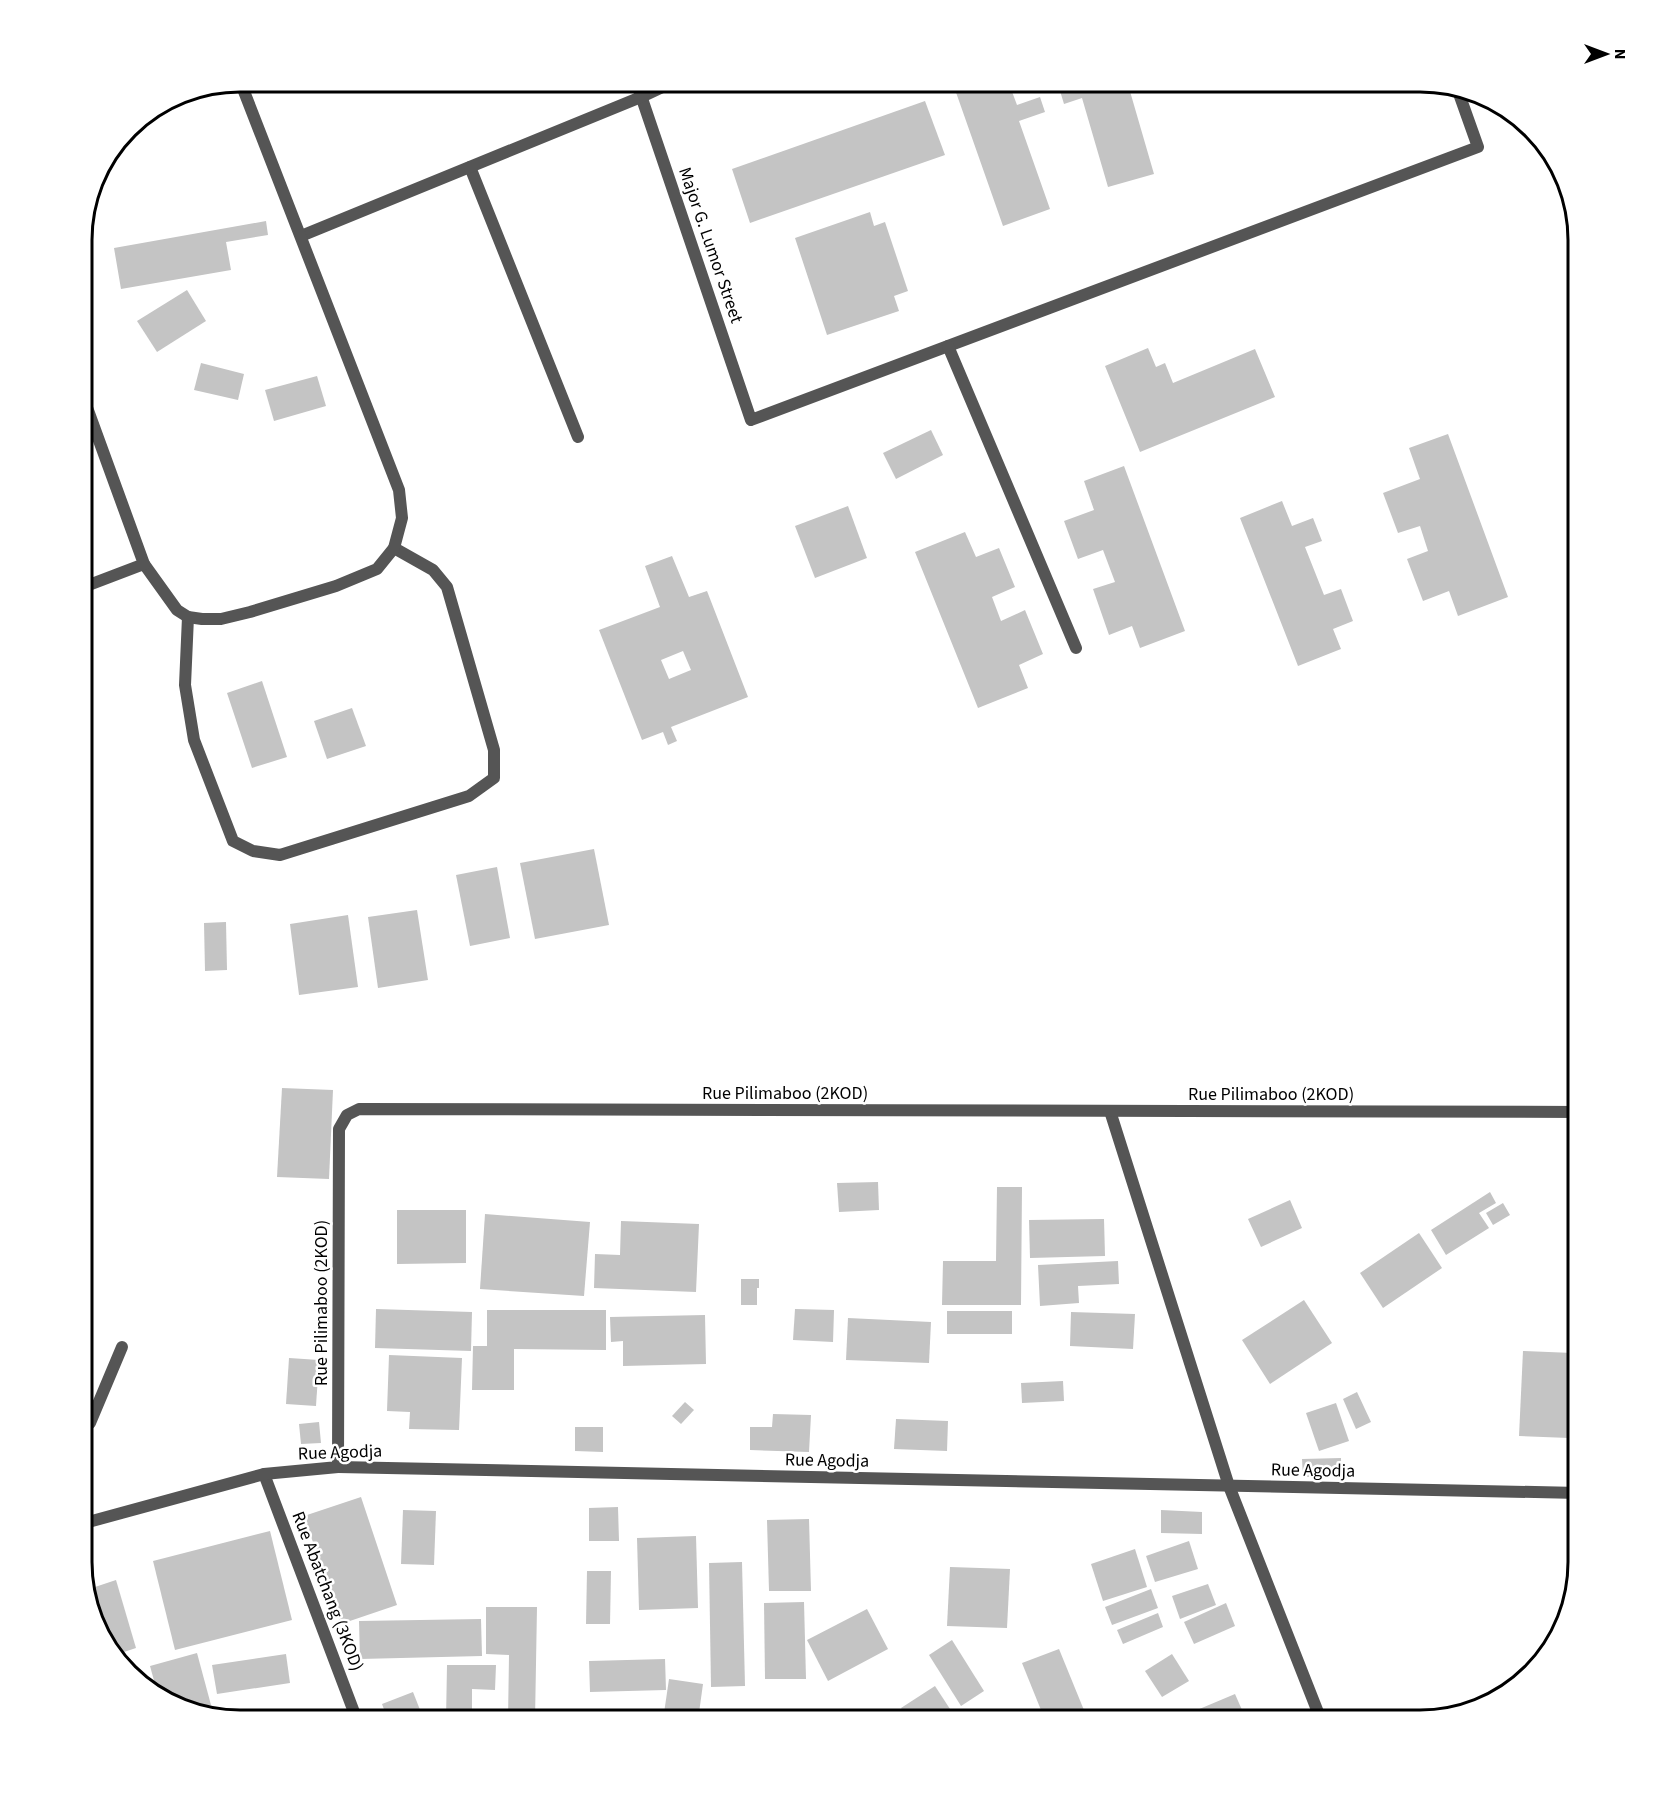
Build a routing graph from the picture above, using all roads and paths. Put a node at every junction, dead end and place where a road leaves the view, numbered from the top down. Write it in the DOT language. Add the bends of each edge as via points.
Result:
graph roads {
  1 [pos="244,92"];
  2 [pos="639,92"];
  3 [pos="652,92"];
  4 [pos="641,97"];
  5 [pos="1460,97"];
  6 [pos="470,167"];
  7 [pos="301,237"];
  8 [pos="948,346"];
  9 [pos="92,421"];
  10 [pos="578,437"];
  11 [pos="394,548"];
  12 [pos="144,564"];
  13 [pos="92,584"];
  14 [pos="188,617"];
  15 [pos="1076,648"];
  16 [pos="1110,1111"];
  17 [pos="1568,1112"];
  18 [pos="122,1347"];
  19 [pos="92,1418"];
  20 [pos="338,1467"];
  21 [pos="264,1474"];
  22 [pos="1229,1486"];
  23 [pos="1568,1493"];
  24 [pos="92,1521"];
  25 [pos="353,1710"];
  26 [pos="1317,1710"];
  1 -- 7 [label="street"];
  2 -- 4 [label="street, Major G. Lumor Street"];
  3 -- 4 [label="street"];
  4 -- 6 [label="street"];
  4 -- 8 [label="street, Major G. Lumor Street" via="751,420"];
  5 -- 8 [label="street" via="1478,147"];
  6 -- 7 [label="street"];
  6 -- 10 [label="street"];
  7 -- 11 [label="street" via="399,490 402,518"];
  8 -- 15 [label="street"];
  9 -- 12 [label="street"];
  11 -- 14 [label="street" via="377,569 336,586 221,619"];
  11 -- 14 [label="street" via="433,570 447,587 495,750 495,778 469,796 280,855 254,851 233,841 194,740 185,685"];
  12 -- 13 [label="street"];
  12 -- 14 [label="street" via="177,610"];
  16 -- 17 [label="street, Rue Pilimaboo (2KOD)"];
  16 -- 20 [label="street, Rue Pilimaboo (2KOD)" via="359,1109 347,1115 339,1129"];
  16 -- 22 [label="street"];
  18 -- 19 [label="street"];
  20 -- 21 [label="street, Rue Agodja"];
  20 -- 22 [label="street, Rue Agodja"];
  21 -- 24 [label="street, Rue Agodja"];
  21 -- 25 [label="street, Rue Abatchang (3KOD)"];
  22 -- 23 [label="street, Rue Agodja"];
  22 -- 26 [label="street"];
}
